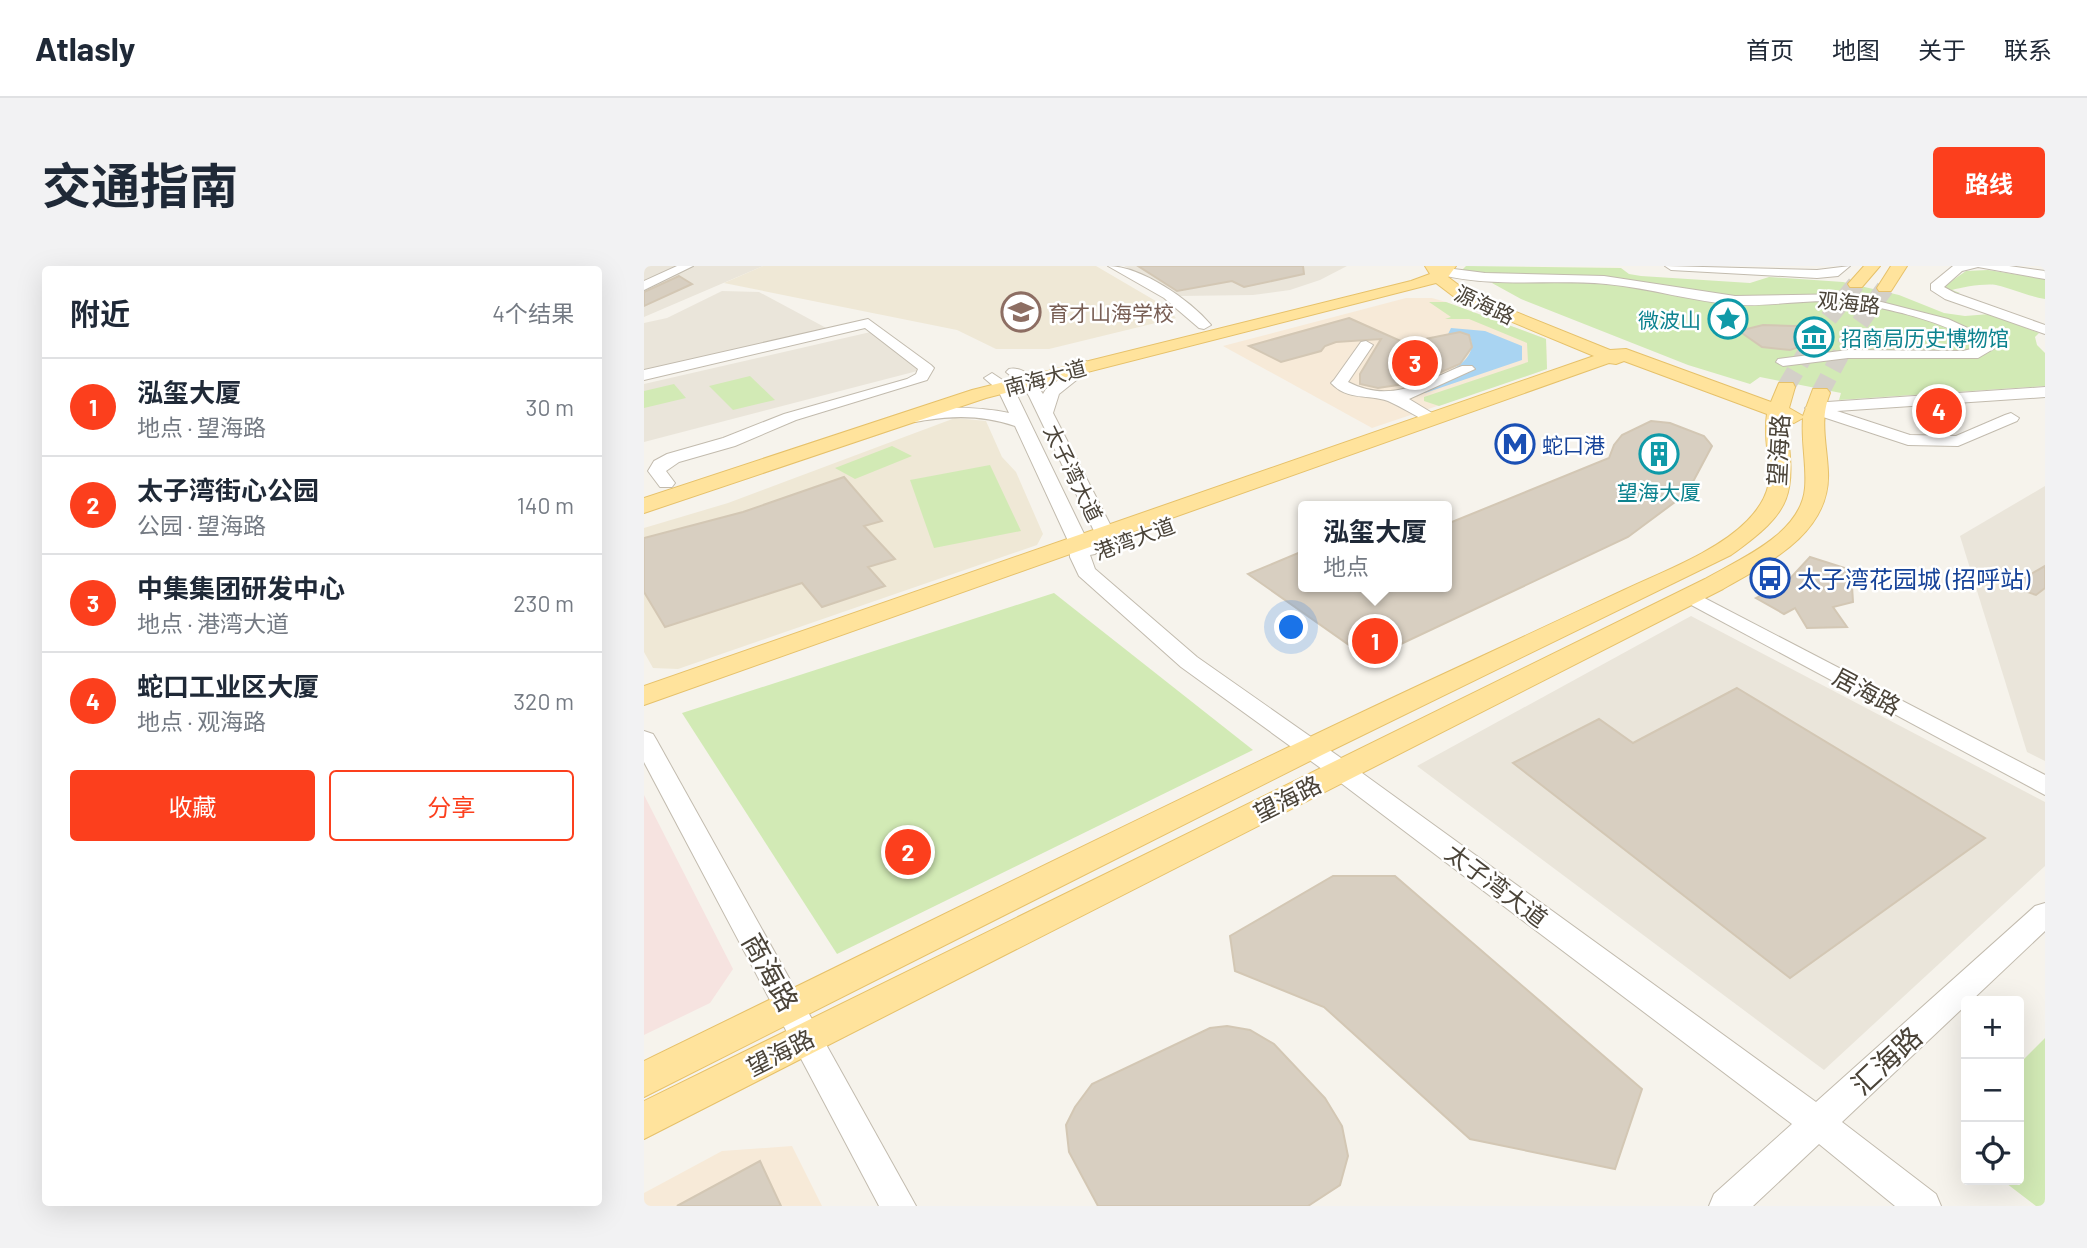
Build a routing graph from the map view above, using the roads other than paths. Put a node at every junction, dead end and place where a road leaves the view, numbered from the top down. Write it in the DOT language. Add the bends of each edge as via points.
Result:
graph roads {
  1 [pos="687,266"];
  2 [pos="1115,266"];
  3 [pos="1671,266"];
  4 [pos="1778,266"];
  5 [pos="1844,266"];
  6 [pos="1872,266"];
  7 [pos="1899,266"];
  8 [pos="1972,266"];
  9 [pos="1983,266"];
  10 [pos="1439,269"];
  11 [pos="1791,273"];
  12 [pos="2045,275"];
  13 [pos="1493,278"];
  14 [pos="1856,284"];
  15 [pos="644,286"];
  16 [pos="1885,288"];
  17 [pos="1377,293"];
  18 [pos="1469,295"];
  19 [pos="1204,325"];
  20 [pos="2045,330"];
  21 [pos="1555,334"];
  22 [pos="1366,345"];
  23 [pos="1618,357"];
  24 [pos="1783,362"];
  25 [pos="1086,366"];
  26 [pos="1467,369"];
  27 [pos="1559,374"];
  28 [pos="644,375"];
  29 [pos="1010,380"];
  30 [pos="1786,387"];
  31 [pos="2045,392"];
  32 [pos="1395,399"];
  33 [pos="1814,408"];
  34 [pos="1045,413"];
  35 [pos="1777,414"];
  36 [pos="2011,418"];
  37 [pos="1434,419"];
  38 [pos="896,420"];
  39 [pos="1020,422"];
  40 [pos="666,483"];
  41 [pos="644,490"];
  42 [pos="644,506"];
  43 [pos="1105,534"];
  44 [pos="1079,550"];
  45 [pos="1689,596"];
  46 [pos="644,696"];
  47 [pos="644,711"];
  48 [pos="644,739"];
  49 [pos="1311,748"];
  50 [pos="1342,771"];
  51 [pos="2045,786"];
  52 [pos="2045,914"];
  53 [pos="799,1023"];
  54 [pos="644,1080"];
  55 [pos="644,1121"];
  56 [pos="1818,1123"];
  57 [pos="898,1206"];
  58 [pos="1727,1206"];
  59 [pos="1923,1206"];
  1 -- 15 [label="street"];
  2 -- 19 [label="street" via="1169,295"];
  3 -- 11 [label="street"];
  4 -- 11 [label="street"];
  5 -- 11 [label="street" via="1834,273"];
  6 -- 14 [label="main road"];
  7 -- 16 [label="main road"];
  8 -- 20 [label="street" via="1958,268 1936,287"];
  9 -- 12 [label="street"];
  10 -- 13 [label="street, 观海路"];
  10 -- 17 [label="main road, 南海大道"];
  10 -- 18 [label="main road, 源海路"];
  10 -- 19 [label="main road, 南海大道"];
  13 -- 18 [label="street"];
  13 -- 24 [label="street, 观海路" via="1605,280 1729,300 1863,299 1964,330 1980,337 1988,348 1978,354 1848,354"];
  17 -- 18 [label="main road" via="1427,290"];
  17 -- 25 [label="main road, 南海大道"];
  18 -- 21 [label="main road, 源海路"];
  18 -- 23 [label="main road, 源海路"];
  19 -- 29 [label="main road, 南海大道"];
  21 -- 23 [label="main road, 源海路"];
  21 -- 27 [label="main road" via="1572,353 1567,368"];
  22 -- 32 [label="street" via="1339,383 1357,393"];
  23 -- 27 [label="main road, 港湾大道"];
  23 -- 35 [label="main road, 源海路"];
  23 -- 44 [label="main road, 港湾大道"];
  25 -- 29 [label="main road, 南海大道"];
  25 -- 34 [label="street" via="1052,392"];
  26 -- 32 [label="street"];
  27 -- 37 [label="main road, 港湾大道"];
  28 -- 40 [label="street" via="868,323 926,368 922,377 912,382 790,417 665,462 657,471"];
  29 -- 34 [label="street, 太子湾大道"];
  29 -- 38 [label="main road, 南海大道"];
  29 -- 39 [label="street, 太子湾大道"];
  29 -- 40 [label="main road, 南海大道" via="853,419"];
  30 -- 35 [label="main road, 望海路"];
  31 -- 33 [label="street"];
  32 -- 37 [label="street"];
  33 -- 35 [label="main road, 源海路"];
  33 -- 36 [label="street" via="1908,440 1958,441"];
  33 -- 45 [label="main road, 望海路" via="1818,476 1807,517 1752,562"];
  34 -- 43 [label="street, 太子湾大道"];
  35 -- 49 [label="main road, 望海路" via="1782,470 1779,491 1753,529 1685,571"];
  37 -- 43 [label="main road, 港湾大道"];
  38 -- 39 [label="street" via="968,411"];
  38 -- 42 [label="main road, 南海大道"];
  39 -- 44 [label="street, 太子湾大道"];
  40 -- 41 [label="main road, 南海大道"];
  43 -- 44 [label="main road, 港湾大道"];
  44 -- 46 [label="main road, 港湾大道"];
  44 -- 47 [label="main road, 港湾大道"];
  44 -- 49 [label="street, 太子湾大道" via="1086,572 1189,662"];
  45 -- 50 [label="main road, 望海路"];
  45 -- 51 [label="street, 居海路"];
  48 -- 53 [label="street, 商海路"];
  49 -- 50 [label="street, 太子湾大道"];
  49 -- 53 [label="main road, 望海路"];
  50 -- 53 [label="main road, 望海路"];
  50 -- 56 [label="street, 太子湾大道"];
  52 -- 56 [label="street, 汇海路"];
  53 -- 54 [label="main road, 望海路"];
  53 -- 55 [label="main road, 望海路"];
  53 -- 57 [label="street, 商海路"];
  56 -- 58 [label="street, 汇海路"];
  56 -- 59 [label="street, 太子湾大道"];
}
